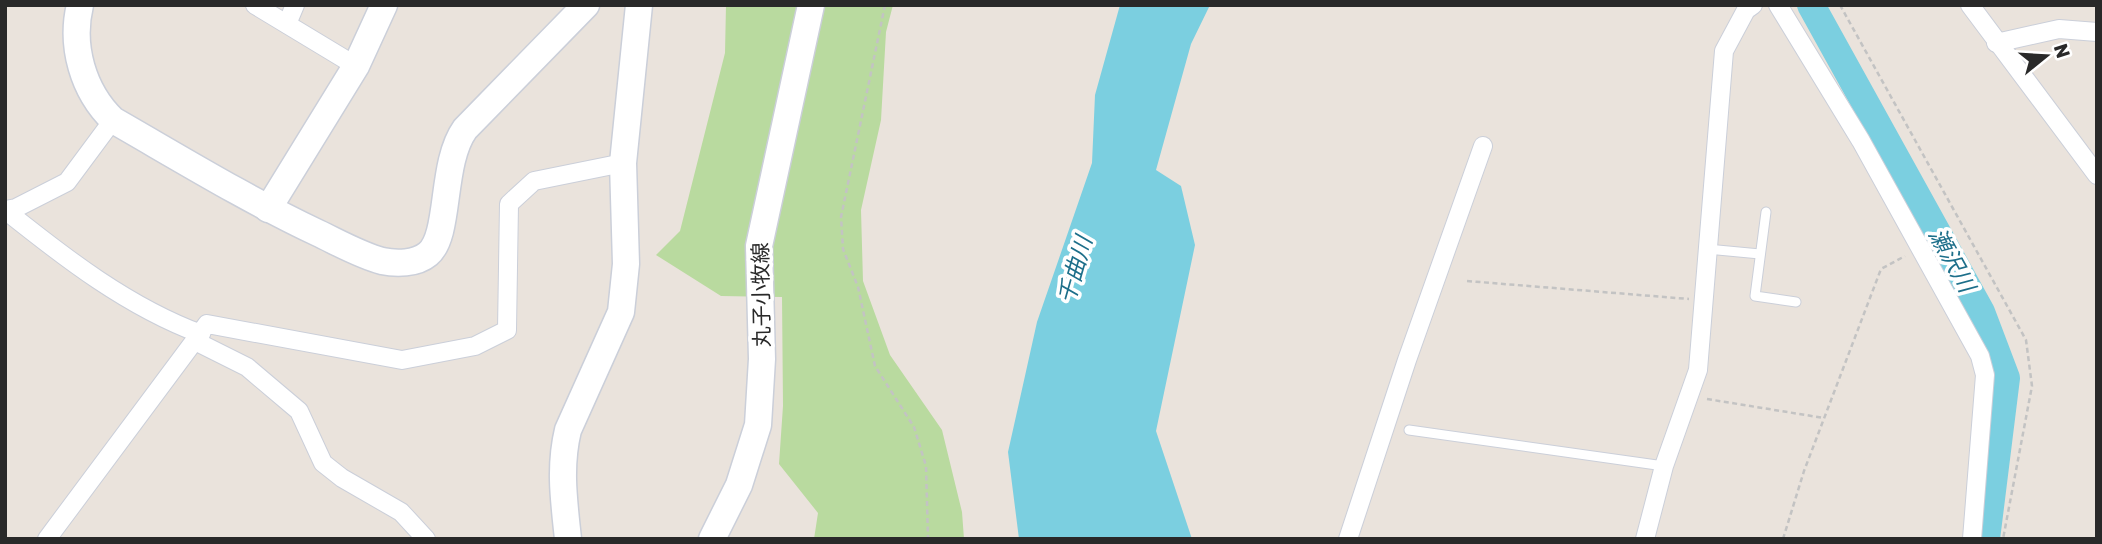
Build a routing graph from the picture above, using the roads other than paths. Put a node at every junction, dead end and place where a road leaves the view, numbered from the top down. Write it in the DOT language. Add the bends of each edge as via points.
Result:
graph roads {
  1 [pos="80,5"];
  2 [pos="255,5"];
  3 [pos="295,5"];
  4 [pos="384,5"];
  5 [pos="586,5"];
  6 [pos="639,5"];
  7 [pos="811,5"];
  8 [pos="1753,5"];
  9 [pos="1778,5"];
  10 [pos="1970,5"];
  11 [pos="286,24"];
  12 [pos="2097,32"];
  13 [pos="1996,43"];
  14 [pos="356,66"];
  15 [pos="113,120"];
  16 [pos="1483,146"];
  17 [pos="623,163"];
  18 [pos="2097,175"];
  19 [pos="268,209"];
  20 [pos="5,210"];
  21 [pos="1766,212"];
  22 [pos="1707,249"];
  23 [pos="1760,254"];
  24 [pos="1797,302"];
  25 [pos="198,337"];
  26 [pos="1409,430"];
  27 [pos="1664,466"];
  28 [pos="47,539"];
  29 [pos="426,539"];
  30 [pos="568,539"];
  31 [pos="712,539"];
  32 [pos="1348,539"];
  33 [pos="1645,539"];
  34 [pos="1972,539"];
  1 -- 15 [label="street" via="79,58 97,104"];
  2 -- 11 [label="street"];
  3 -- 11 [label="street"];
  4 -- 14 [label="street"];
  5 -- 19 [label="street" via="457,140 447,169 437,242 427,254 409,262 370,257"];
  6 -- 17 [label="street"];
  7 -- 31 [label="street, 丸子小牧線" via="759,246 762,370 758,425 739,485"];
  8 -- 22 [label="street" via="1746,9 1724,51"];
  9 -- 34 [label="street" via="1861,141 1980,356 1984,375"];
  10 -- 13 [label="street"];
  11 -- 14 [label="street"];
  12 -- 13 [label="street" via="2059,29"];
  13 -- 18 [label="street"];
  14 -- 19 [label="street"];
  15 -- 19 [label="street"];
  15 -- 20 [label="street" via="67,182"];
  16 -- 32 [label="street"];
  17 -- 25 [label="street" via="534,181 509,204 507,330 475,346 402,360 207,324"];
  17 -- 30 [label="street" via="625,289 621,312 564,448"];
  20 -- 25 [label="street" via="68,261"];
  21 -- 23 [label="lane"];
  22 -- 23 [label="lane"];
  22 -- 27 [label="street" via="1698,370"];
  23 -- 24 [label="lane" via="1755,296"];
  25 -- 28 [label="street"];
  25 -- 29 [label="street" via="247,367 299,411 323,463 401,512"];
  26 -- 27 [label="lane"];
  27 -- 33 [label="street"];
}
